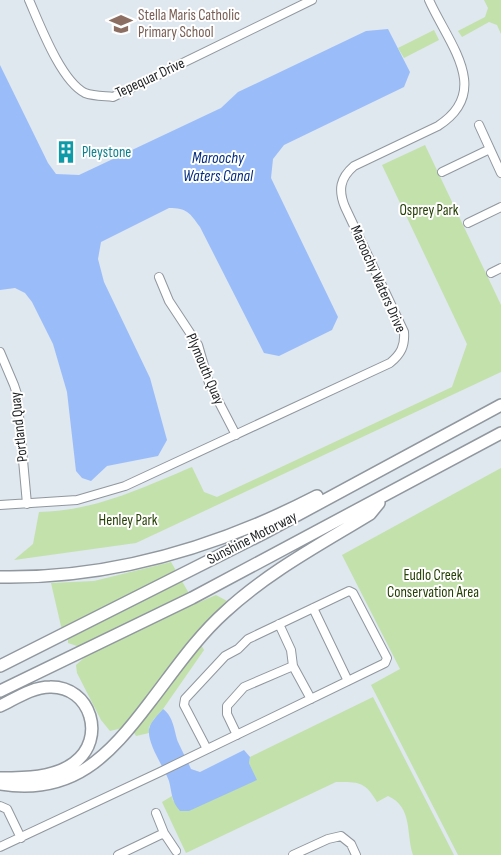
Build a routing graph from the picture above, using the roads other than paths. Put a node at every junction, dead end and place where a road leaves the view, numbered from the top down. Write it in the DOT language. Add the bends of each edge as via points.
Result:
graph roads {
  1 [pos="29,0"];
  2 [pos="312,0"];
  3 [pos="429,0"];
  4 [pos="479,125"];
  5 [pos="490,149"];
  6 [pos="442,172"];
  7 [pos="501,173"];
  8 [pos="501,207"];
  9 [pos="468,223"];
  10 [pos="501,268"];
  11 [pos="491,274"];
  12 [pos="159,277"];
  13 [pos="0,352"];
  14 [pos="501,405"];
  15 [pos="501,434"];
  16 [pos="236,435"];
  17 [pos="388,466"];
  18 [pos="388,495"];
  19 [pos="26,504"];
  20 [pos="0,505"];
  21 [pos="0,577"];
  22 [pos="313,608"];
  23 [pos="278,624"];
  24 [pos="0,666"];
  25 [pos="293,666"];
  26 [pos="348,681"];
  27 [pos="0,691"];
  28 [pos="311,699"];
  29 [pos="0,706"];
  30 [pos="237,735"];
  31 [pos="207,750"];
  32 [pos="0,778"];
  33 [pos="0,784"];
  34 [pos="0,806"];
  35 [pos="156,813"];
  36 [pos="164,833"];
  37 [pos="21,838"];
  38 [pos="0,847"];
  39 [pos="176,851"];
  40 [pos="118,855"];
  41 [pos="293,855"];
  42 [pos="356,855"];
  1 -- 2 [label="street, Tepequar Drive" via="70,81 86,93 112,97"];
  3 -- 16 [label="street, Maroochy Waters Drive" via="463,72 466,85 459,108 438,126 354,166 341,184 345,207 404,332 402,350 390,363"];
  4 -- 5 [label="street"];
  5 -- 6 [label="street"];
  5 -- 7 [label="street"];
  8 -- 9 [label="street"];
  10 -- 11 [label="street"];
  12 -- 16 [label="street, Plymouth Quay" via="169,301 198,345 209,383"];
  13 -- 19 [label="street, Portland Quay" via="16,394"];
  14 -- 17 [label="highway, Sunshine Motorway"];
  15 -- 18 [label="highway, Sunshine Motorway"];
  16 -- 19 [label="street, Maroochy Waters Drive" via="118,489 77,500"];
  17 -- 21 [label="highway" via="361,473 244,529 179,551 82,572"];
  17 -- 24 [label="highway, Sunshine Motorway" via="264,533"];
  18 -- 27 [label="highway, Sunshine Motorway" via="192,598"];
  18 -- 33 [label="highway" via="370,514 264,580 224,612 198,640 122,738 96,763 71,777 49,784 26,787"];
  19 -- 20 [label="street, Maroochy Waters Drive"];
  22 -- 23 [label="street"];
  22 -- 26 [label="street"];
  22 -- 26 [label="street" via="350,591 354,593 387,658 385,663"];
  23 -- 25 [label="street" via="291,650"];
  23 -- 31 [label="street" via="248,639 226,656 185,699 184,705"];
  25 -- 28 [label="street"];
  25 -- 30 [label="street" via="244,687 227,706 227,714"];
  26 -- 28 [label="street"];
  28 -- 30 [label="street"];
  29 -- 32 [label="highway" via="40,688 64,689 84,704 93,727 90,745 73,764 43,775"];
  30 -- 31 [label="street"];
  31 -- 37 [label="street"];
  34 -- 37 [label="street" via="7,809"];
  35 -- 36 [label="street"];
  36 -- 39 [label="street"];
  36 -- 40 [label="street"];
  37 -- 38 [label="street"];
  41 -- 42 [label="street" via="342,836"];
}
